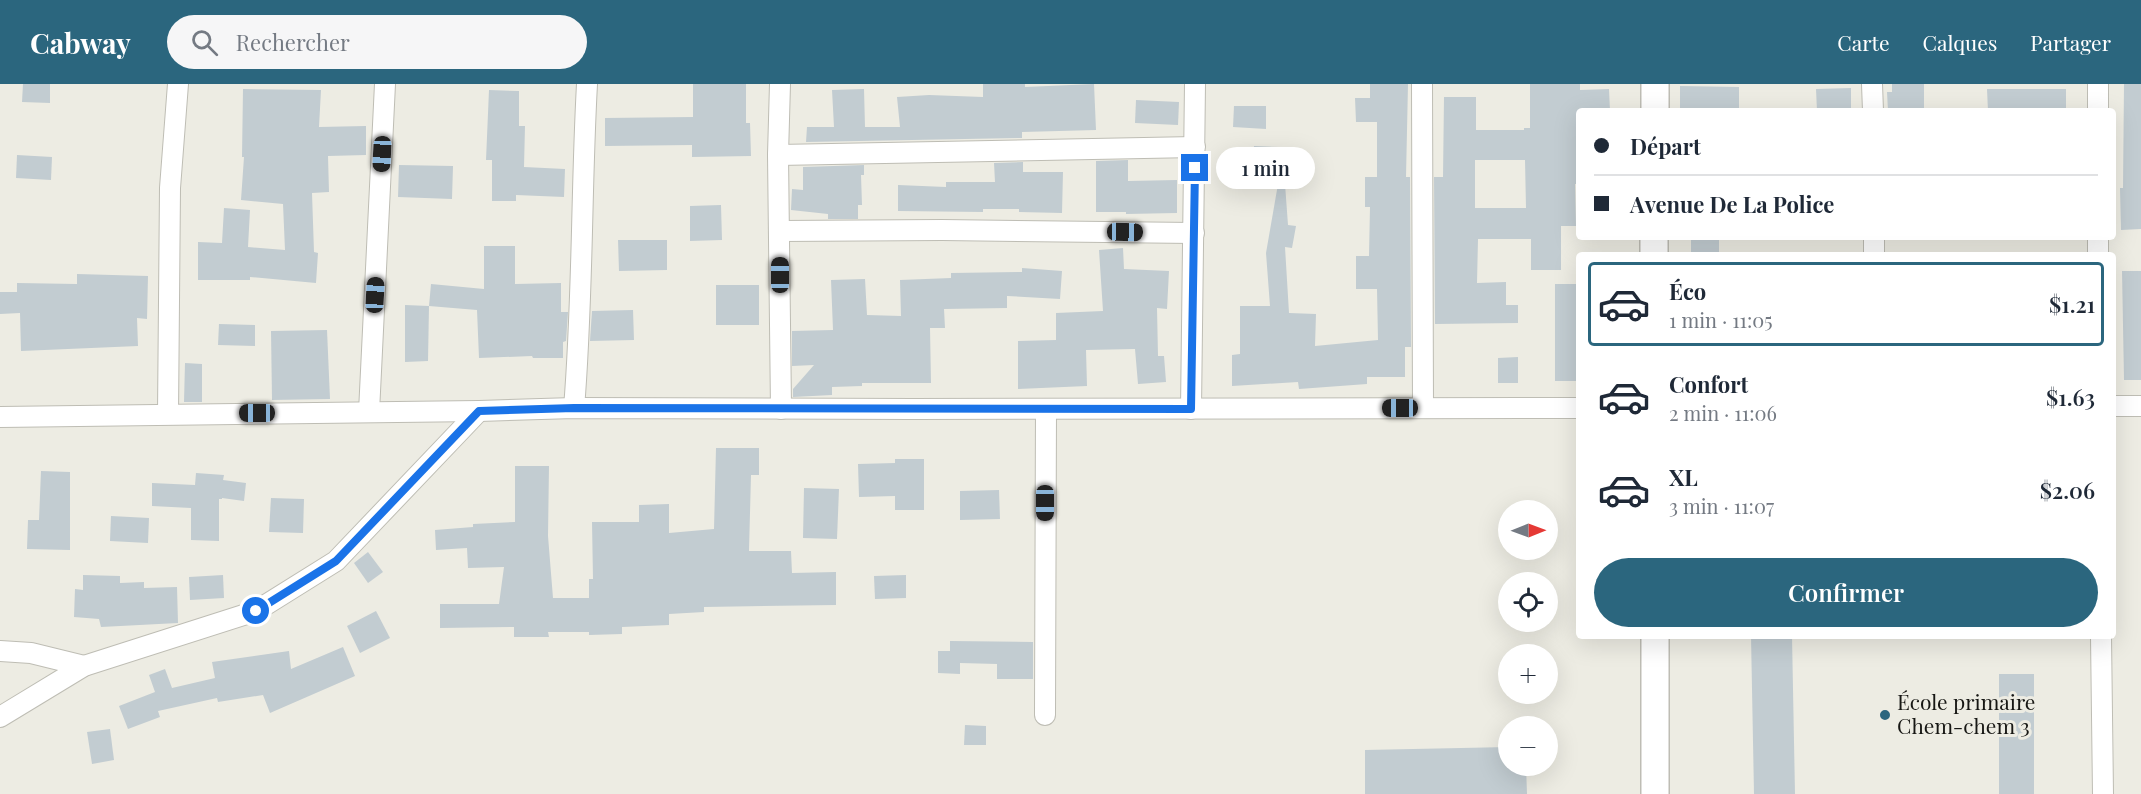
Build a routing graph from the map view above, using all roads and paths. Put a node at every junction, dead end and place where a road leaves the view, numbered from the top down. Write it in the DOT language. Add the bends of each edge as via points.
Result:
graph roads {
  1 [pos="178,84"];
  2 [pos="386,84"];
  3 [pos="587,84"];
  4 [pos="780,84"];
  5 [pos="1195,84"];
  6 [pos="1422,84"];
  7 [pos="1655,84"];
  8 [pos="1872,84"];
  9 [pos="2098,84"];
  10 [pos="1655,108"];
  11 [pos="1873,108"];
  12 [pos="2098,108"];
  13 [pos="1195,147"];
  14 [pos="778,155"];
  15 [pos="780,231"];
  16 [pos="1194,233"];
  17 [pos="2116,406"];
  18 [pos="2141,406"];
  19 [pos="574,408"];
  20 [pos="1423,408"];
  21 [pos="1576,408"];
  22 [pos="781,409"];
  23 [pos="1046,409"];
  24 [pos="1191,409"];
  25 [pos="479,411"];
  26 [pos="369,412"];
  27 [pos="168,414"];
  28 [pos="0,417"];
  29 [pos="1654,639"];
  30 [pos="2101,639"];
  31 [pos="0,651"];
  32 [pos="84,666"];
  33 [pos="1045,715"];
  34 [pos="0,717"];
  35 [pos="1655,794"];
  36 [pos="2103,794"];
  1 -- 27 [label="street" via="170,188"];
  2 -- 26 [label="street"];
  3 -- 19 [label="street" via="580,341"];
  4 -- 14 [label="street"];
  5 -- 13 [label="street"];
  6 -- 20 [label="street"];
  7 -- 10 [label="street"];
  8 -- 11 [label="street"];
  9 -- 12 [label="street"];
  13 -- 14 [label="street"];
  13 -- 16 [label="street"];
  14 -- 15 [label="street"];
  15 -- 16 [label="street"];
  15 -- 22 [label="street"];
  16 -- 24 [label="street"];
  17 -- 18 [label="street"];
  19 -- 22 [label="street"];
  19 -- 25 [label="street"];
  20 -- 21 [label="street"];
  20 -- 24 [label="street"];
  22 -- 23 [label="street"];
  23 -- 24 [label="street"];
  23 -- 33 [label="street"];
  25 -- 26 [label="street"];
  25 -- 32 [label="street" via="336,561 256,611"];
  26 -- 27 [label="street"];
  27 -- 28 [label="street"];
  29 -- 35 [label="street"];
  30 -- 36 [label="street"];
  31 -- 32 [label="street" via="31,653"];
  32 -- 34 [label="street"];
}
